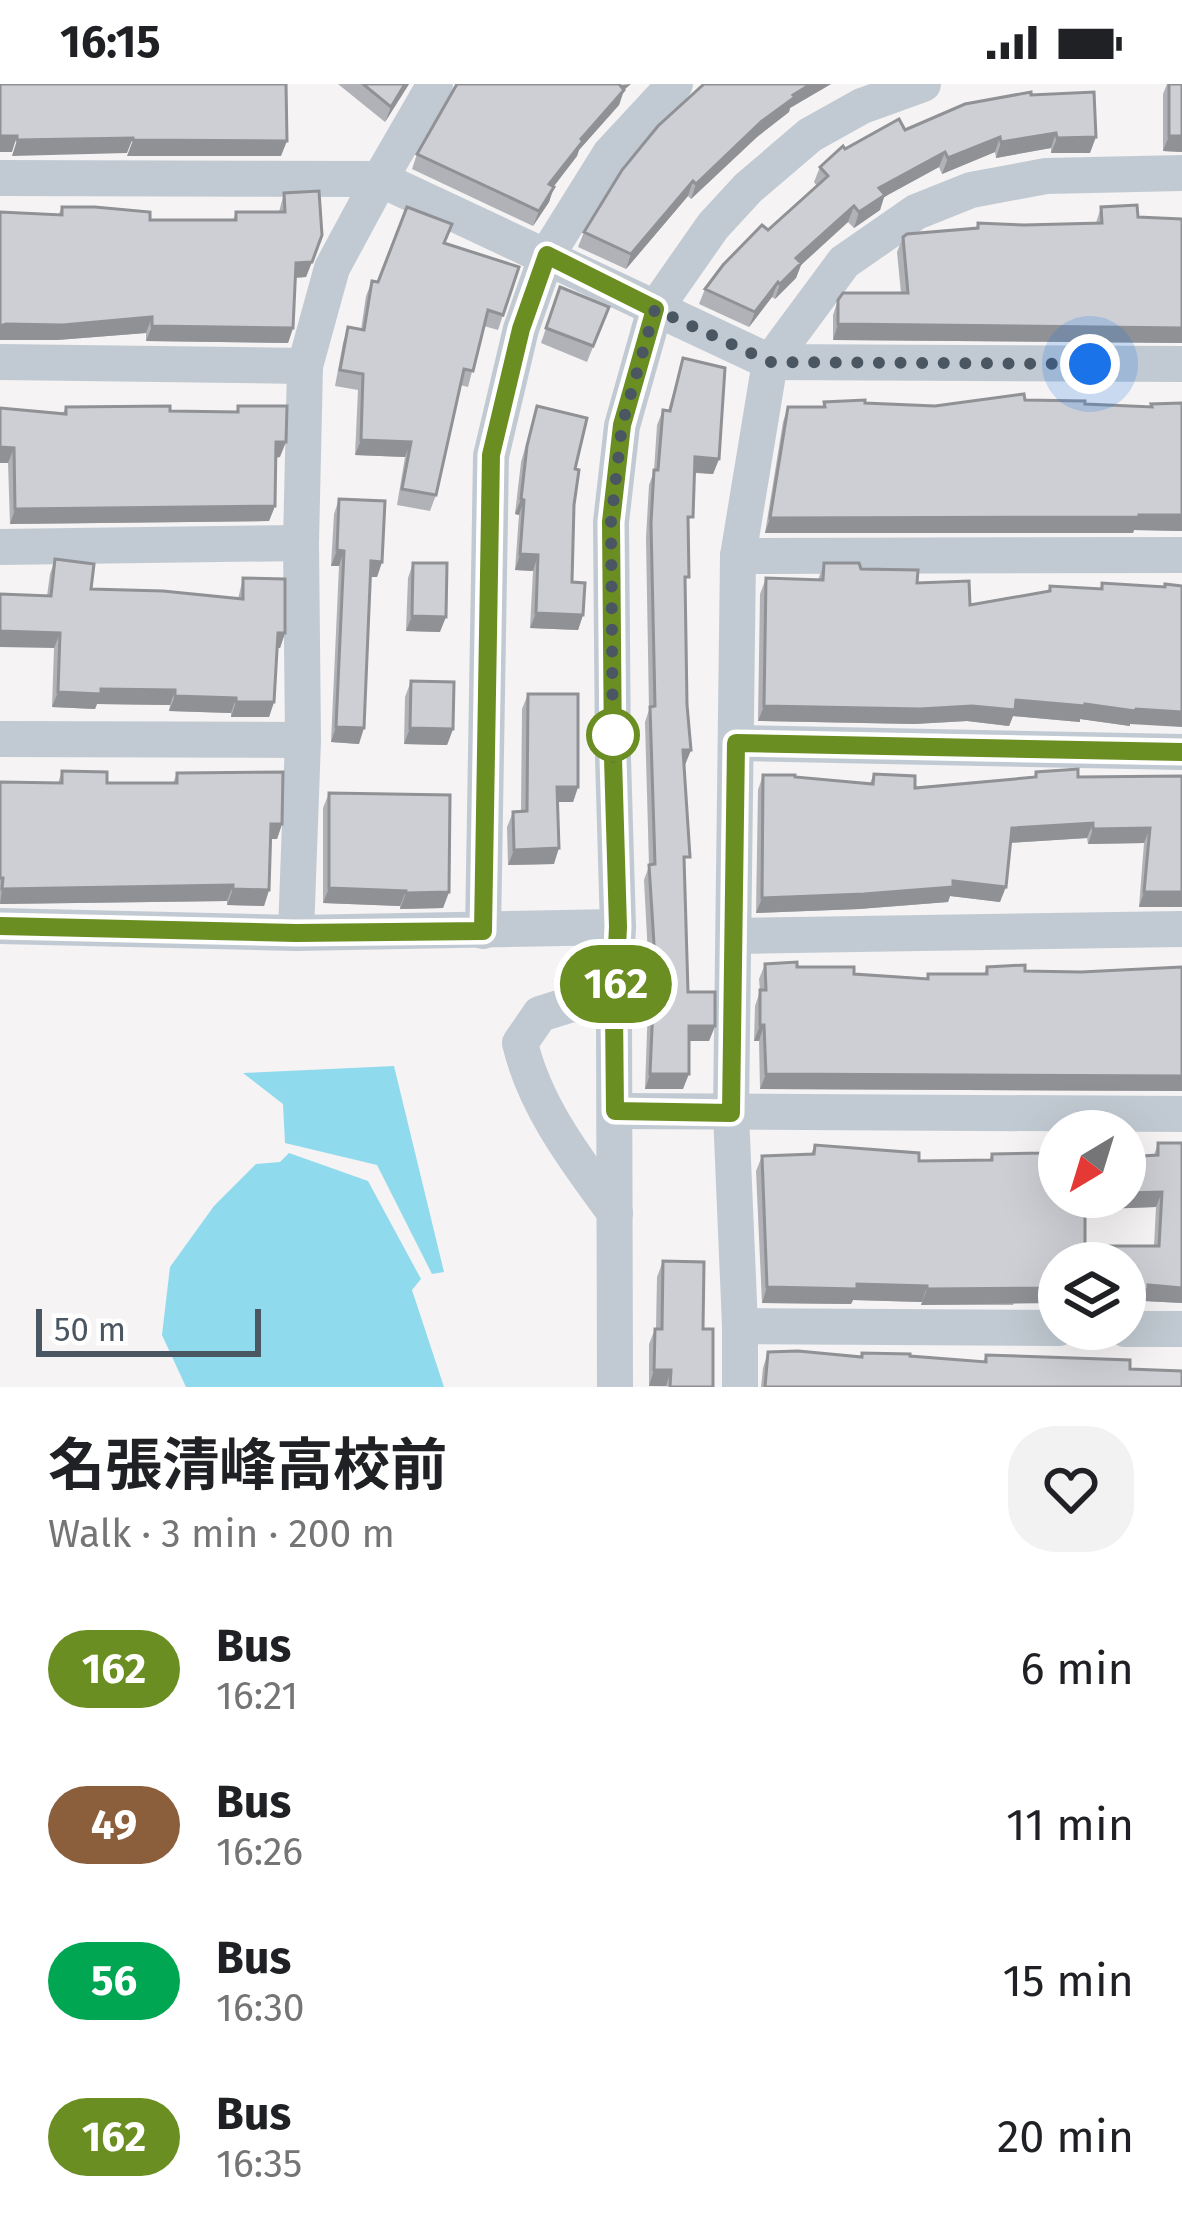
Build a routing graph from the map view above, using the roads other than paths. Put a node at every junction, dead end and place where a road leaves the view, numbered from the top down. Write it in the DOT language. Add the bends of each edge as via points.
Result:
graph roads {
  1 [pos="435,84"];
  2 [pos="675,84"];
  3 [pos="923,84"];
  4 [pos="1182,173"];
  5 [pos="0,178"];
  6 [pos="380,178"];
  7 [pos="547,255"];
  8 [pos="655,309"];
  9 [pos="0,362"];
  10 [pos="770,362"];
  11 [pos="1182,364"];
  12 [pos="305,365"];
  13 [pos="302,543"];
  14 [pos="0,547"];
  15 [pos="1182,555"];
  16 [pos="738,556"];
  17 [pos="0,739"];
  18 [pos="303,740"];
  19 [pos="736,743"];
  20 [pos="1182,752"];
  21 [pos="0,926"];
  22 [pos="618,927"];
  23 [pos="1182,929"];
  24 [pos="483,931"];
  25 [pos="296,933"];
  26 [pos="734,936"];
  27 [pos="614,1009"];
  28 [pos="615,1111"];
  29 [pos="731,1113"];
  30 [pos="1182,1114"];
  31 [pos="615,1213"];
  32 [pos="740,1327"];
  33 [pos="1038,1328"];
  34 [pos="1146,1328"];
  35 [pos="1182,1329"];
  36 [pos="615,1387"];
  37 [pos="740,1387"];
  1 -- 6 [label="street"];
  2 -- 7 [label="street" via="610,154"];
  3 -- 8 [label="street" via="810,135 713,226"];
  4 -- 10 [label="street" via="1046,176 971,190 916,212 844,262"];
  5 -- 6 [label="street"];
  6 -- 7 [label="street"];
  6 -- 12 [label="street" via="332,268"];
  7 -- 8 [label="street"];
  7 -- 24 [label="street" via="491,455"];
  8 -- 10 [label="street"];
  8 -- 22 [label="street" via="622,425 611,522"];
  9 -- 12 [label="street"];
  10 -- 11 [label="street"];
  10 -- 16 [label="street"];
  12 -- 13 [label="street"];
  13 -- 14 [label="street"];
  13 -- 18 [label="street"];
  15 -- 16 [label="street"];
  16 -- 19 [label="street"];
  17 -- 18 [label="street"];
  18 -- 25 [label="street"];
  19 -- 20 [label="street"];
  19 -- 26 [label="street"];
  21 -- 25 [label="street"];
  22 -- 24 [label="street"];
  22 -- 27 [label="street"];
  23 -- 26 [label="street"];
  24 -- 25 [label="street"];
  26 -- 29 [label="street"];
  27 -- 28 [label="street"];
  27 -- 31 [label="street" via="572,1004 540,1014 520,1043 549,1115"];
  28 -- 29 [label="street"];
  28 -- 31 [label="street"];
  29 -- 30 [label="street"];
  29 -- 32 [label="street"];
  31 -- 36 [label="street"];
  32 -- 33 [label="street"];
  32 -- 37 [label="street"];
  34 -- 35 [label="street"];
}
